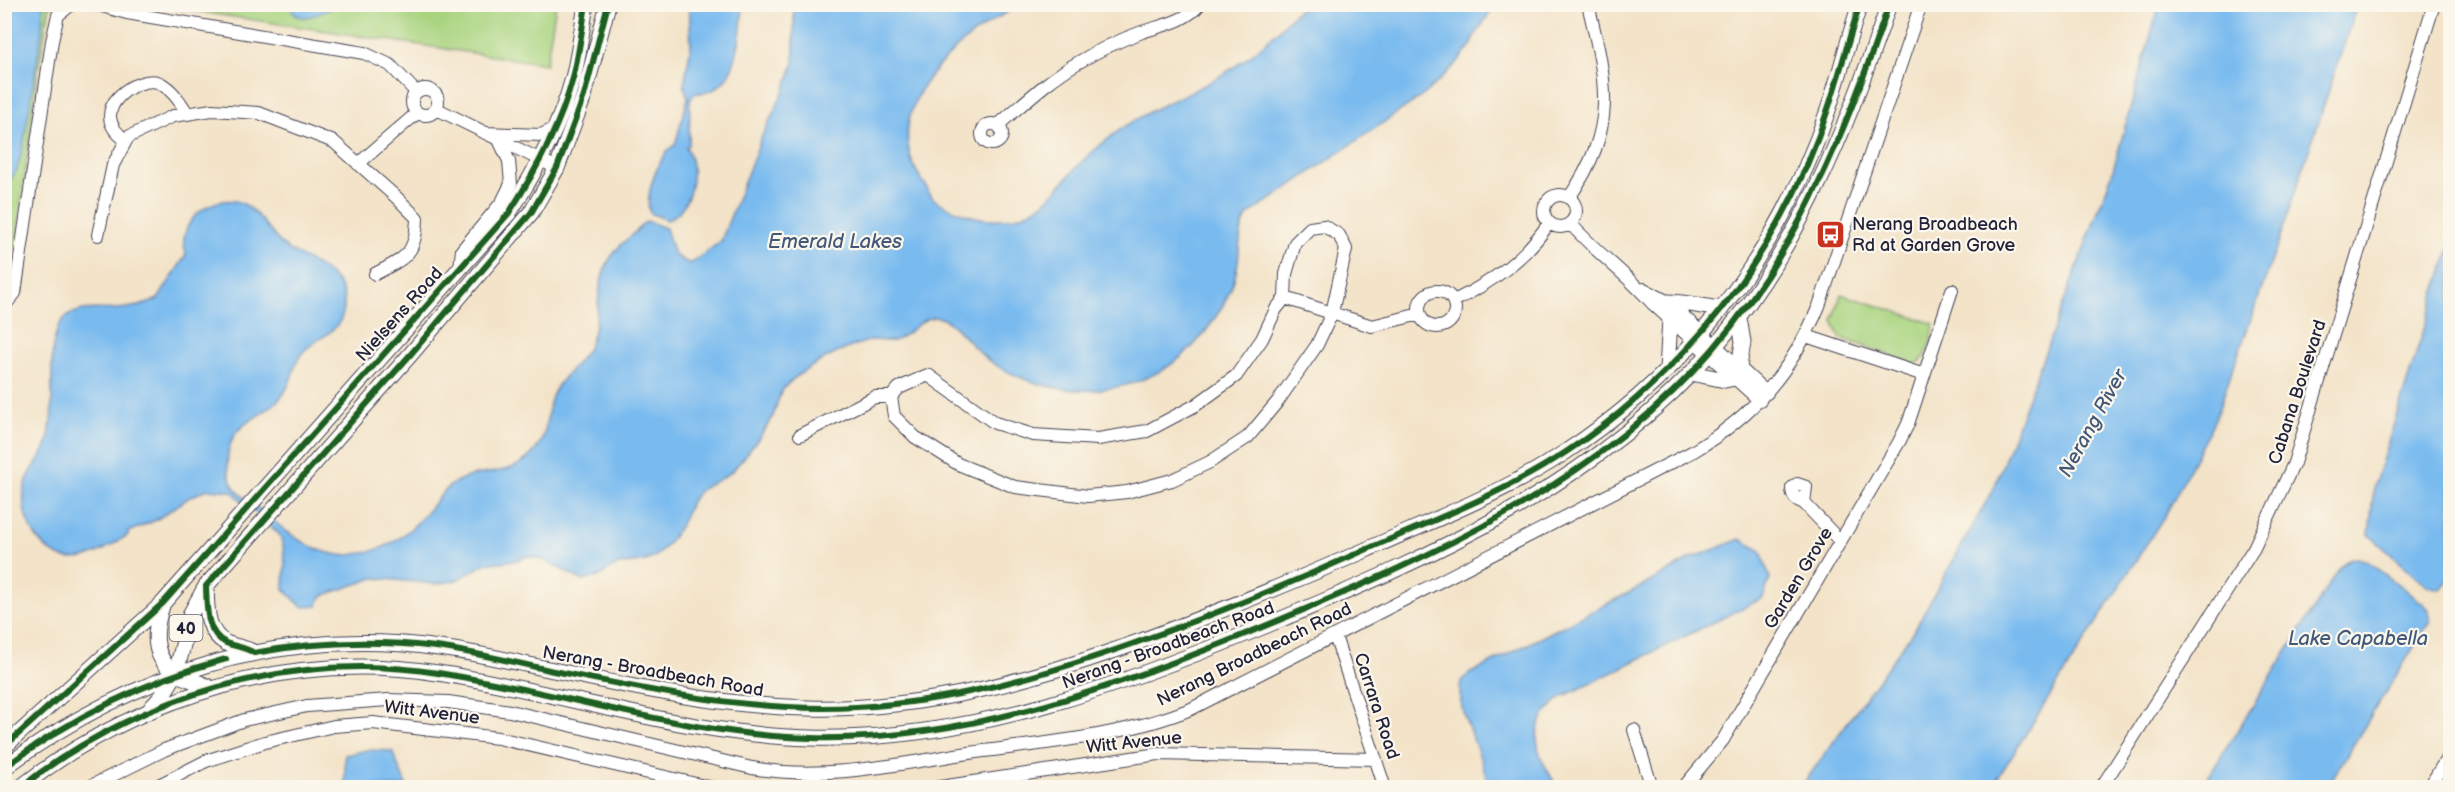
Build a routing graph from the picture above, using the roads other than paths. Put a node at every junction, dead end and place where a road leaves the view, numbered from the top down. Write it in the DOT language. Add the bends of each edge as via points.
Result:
graph roads {
  1 [pos="72,4"];
  2 [pos="95,4"];
  3 [pos="586,4"];
  4 [pos="608,4"];
  5 [pos="1200,4"];
  6 [pos="1588,4"];
  7 [pos="1860,4"];
  8 [pos="1889,4"];
  9 [pos="1921,4"];
  10 [pos="2434,4"];
  11 [pos="416,92"];
  12 [pos="437,109"];
  13 [pos="417,113"];
  14 [pos="188,114"];
  15 [pos="998,125"];
  16 [pos="556,128"];
  17 [pos="484,133"];
  18 [pos="126,140"];
  19 [pos="500,142"];
  20 [pos="540,161"];
  21 [pos="358,164"];
  22 [pos="557,168"];
  23 [pos="1569,198"];
  24 [pos="1550,223"];
  25 [pos="1570,223"];
  26 [pos="98,235"];
  27 [pos="460,268"];
  28 [pos="375,274"];
  29 [pos="1637,285"];
  30 [pos="1952,290"];
  31 [pos="1285,298"];
  32 [pos="1454,301"];
  33 [pos="1668,302"];
  34 [pos="4,306"];
  35 [pos="1721,309"];
  36 [pos="1332,313"];
  37 [pos="1419,314"];
  38 [pos="1739,318"];
  39 [pos="1670,320"];
  40 [pos="1806,336"];
  41 [pos="1698,337"];
  42 [pos="1712,350"];
  43 [pos="1667,370"];
  44 [pos="1691,373"];
  45 [pos="1737,373"];
  46 [pos="1924,375"];
  47 [pos="1764,397"];
  48 [pos="891,398"];
  49 [pos="800,435"];
  50 [pos="1804,503"];
  51 [pos="1840,541"];
  52 [pos="206,586"];
  53 [pos="163,603"];
  54 [pos="1335,636"];
  55 [pos="254,653"];
  56 [pos="176,673"];
  57 [pos="212,689"];
  58 [pos="149,710"];
  59 [pos="1634,730"];
  60 [pos="4,747"];
  61 [pos="2451,753"];
  62 [pos="1376,759"];
  63 [pos="4,768"];
  64 [pos="20,788"];
  65 [pos="87,788"];
  66 [pos="153,788"];
  67 [pos="712,788"];
  68 [pos="934,788"];
  69 [pos="1385,788"];
  70 [pos="1652,788"];
  71 [pos="1683,788"];
  72 [pos="2101,788"];
  73 [pos="2428,788"];
  1 -- 34 [label="street" via="58,15 52,41 15,293"];
  2 -- 11 [label="street" via="127,13 364,53 390,65"];
  3 -- 16 [label="main road, Nielsens Road / 40" via="573,77"];
  4 -- 22 [label="main road, Nielsens Road / 40" via="584,96"];
  5 -- 15 [label="street" via="1177,21 1123,40 1078,62"];
  6 -- 23 [label="street" via="1603,67 1605,102 1594,155"];
  7 -- 35 [label="main road, Nerang - Broadbeach Road" via="1829,108 1796,190 1768,241"];
  8 -- 38 [label="main road, Nerang - Broadbeach Road" via="1849,118 1822,178 1786,248"];
  9 -- 40 [label="street, Nerang Broadbeach Road"];
  10 -- 72 [label="street, Cabana Boulevard" via="2294,463 2254,548"];
  11 -- 12 [label="street" via="432,91 438,98"];
  11 -- 13 [label="street" via="412,100"];
  12 -- 13 [label="street" via="428,116"];
  12 -- 17 [label="street"];
  13 -- 21 [label="street"];
  14 -- 18 [label="street" via="173,116"];
  14 -- 18 [label="street" via="173,93 157,82 140,83 122,93 111,110 109,120"];
  14 -- 21 [label="street" via="212,110 259,113 334,142"];
  16 -- 17 [label="street" via="541,135"];
  16 -- 20 [label="main road, Nielsens Road / 40"];
  17 -- 19 [label="street"];
  18 -- 26 [label="street" via="113,165"];
  19 -- 20 [label="street"];
  19 -- 27 [label="street" via="509,161 510,184 502,202 462,250"];
  20 -- 22 [label="street"];
  20 -- 27 [label="main road, Nielsens Road / 40" via="509,213"];
  21 -- 28 [label="street" via="417,218 416,240 407,254"];
  22 -- 52 [label="main road, Nielsens Road / 40" via="531,213 497,254"];
  23 -- 24 [label="street" via="1560,195 1548,200 1544,213"];
  23 -- 25 [label="street" via="1576,211"];
  24 -- 25 [label="street" via="1560,227"];
  24 -- 32 [label="street" via="1526,252 1485,286"];
  25 -- 29 [label="street"];
  27 -- 53 [label="main road, Nielsens Road / 40"];
  29 -- 33 [label="street"];
  29 -- 39 [label="street"];
  30 -- 46 [label="street, Garden Grove"];
  31 -- 36 [label="street"];
  31 -- 36 [label="street" via="1295,243 1310,228 1324,226 1339,235 1346,249"];
  31 -- 48 [label="street" via="1236,376 1196,405 1147,431 1098,439 1033,435 995,423 928,375 899,388"];
  32 -- 37 [label="street" via="1444,292 1431,291 1421,300"];
  32 -- 37 [label="street" via="1452,320 1440,327 1427,324"];
  33 -- 35 [label="main road"];
  33 -- 41 [label="street"];
  35 -- 41 [label="main road, Nerang - Broadbeach Road"];
  36 -- 37 [label="street" via="1372,326"];
  36 -- 48 [label="street" via="1317,345 1248,436 1210,462 1172,480 1127,492 1088,496 1015,487 958,464 915,437 894,416"];
  38 -- 42 [label="main road, Nerang - Broadbeach Road"];
  38 -- 45 [label="main road" via="1743,342"];
  39 -- 41 [label="street"];
  39 -- 43 [label="main road"];
  40 -- 46 [label="street"];
  40 -- 47 [label="street, Nerang Broadbeach Road"];
  41 -- 42 [label="street"];
  41 -- 43 [label="main road, Nerang - Broadbeach Road"];
  42 -- 44 [label="main road, Nerang - Broadbeach Road"];
  42 -- 45 [label="street"];
  43 -- 55 [label="main road, Nerang - Broadbeach Road" via="1569,450 1491,495 1296,581 1168,631 1035,677 966,694 860,707 786,707 681,695 438,648 334,644"];
  44 -- 45 [label="main road" via="1725,380"];
  44 -- 57 [label="main road, Nerang - Broadbeach Road" via="1643,419 1591,459 1437,549 1244,635 1105,686 994,719 914,733 862,737 765,736 687,726 437,672 389,668 312,670"];
  45 -- 47 [label="street"];
  46 -- 51 [label="street, Garden Grove" via="1899,442"];
  47 -- 54 [label="street, Nerang Broadbeach Road" via="1731,427 1692,452"];
  48 -- 49 [label="street" via="875,397"];
  50 -- 51 [label="street"];
  51 -- 71 [label="street, Garden Grove" via="1723,740"];
  52 -- 55 [label="main road" via="207,615 216,634 228,644"];
  52 -- 56 [label="main road, Nielsens Road / 40" via="191,613"];
  53 -- 56 [label="main road, 40" via="155,628 156,645 163,660"];
  53 -- 60 [label="main road, Nielsens Road"];
  54 -- 62 [label="street, Carrara Road"];
  54 -- 65 [label="street, Nerang Broadbeach Road" via="1191,709 1143,726 840,772 775,772 510,711 448,702 388,700 307,706 244,720 172,746"];
  55 -- 56 [label="main road, Nerang - Broadbeach Road"];
  56 -- 57 [label="main road"];
  56 -- 58 [label="main road, Nielsens Road / 40"];
  56 -- 63 [label="main road, Nerang - Broadbeach Road" via="70,723"];
  57 -- 58 [label="main road, Nerang - Broadbeach Road"];
  58 -- 64 [label="main road, Nerang - Broadbeach Road" via="90,740"];
  59 -- 70 [label="street"];
  61 -- 73 [label="street"];
  62 -- 68 [label="street, Witt Avenue" via="1158,754"];
  62 -- 69 [label="street, Carrara Road"];
  66 -- 67 [label="street, Witt Avenue" via="206,761 265,742 334,726 373,723 498,738"];
}
